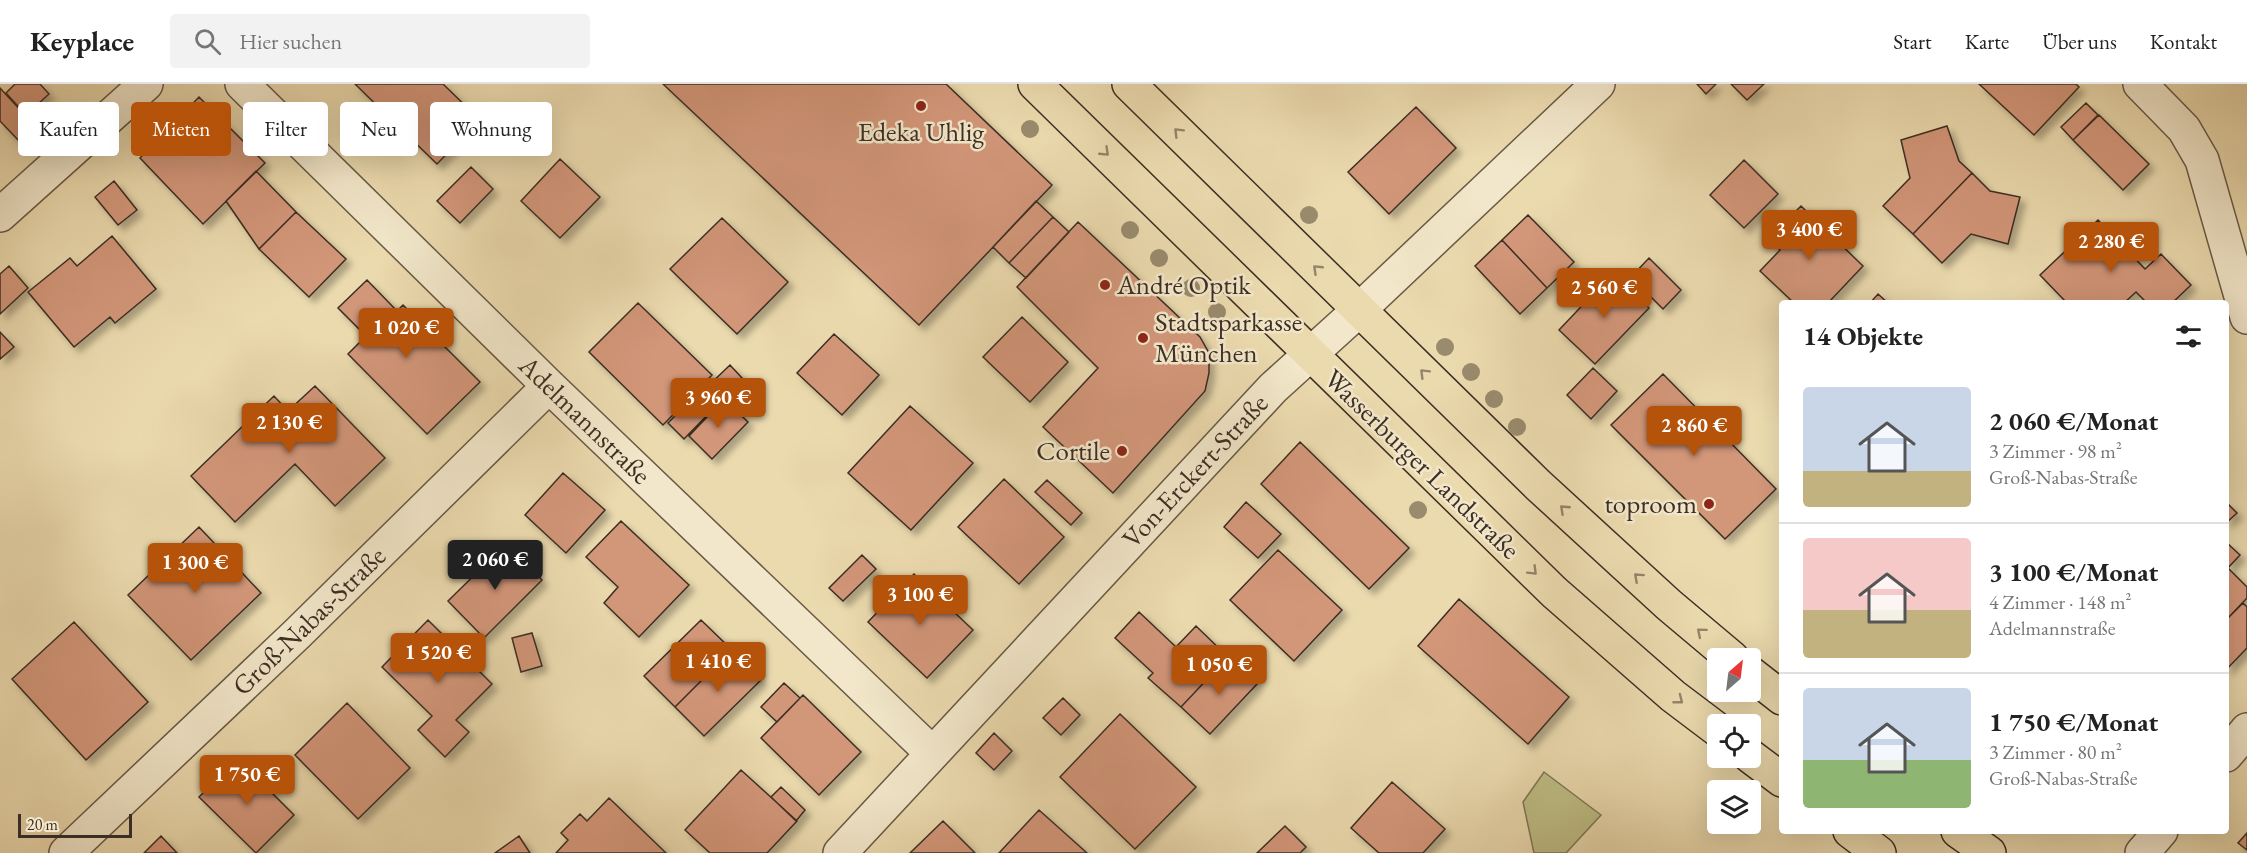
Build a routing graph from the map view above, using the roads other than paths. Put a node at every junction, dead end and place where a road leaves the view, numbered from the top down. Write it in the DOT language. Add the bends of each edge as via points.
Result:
graph roads {
  1 [pos="146,84"];
  2 [pos="242,84"];
  3 [pos="1035,84"];
  4 [pos="1129,84"];
  5 [pos="1598,84"];
  6 [pos="2139,84"];
  7 [pos="0,215"];
  8 [pos="1359,310"];
  9 [pos="2247,316"];
  10 [pos="1310,355"];
  11 [pos="549,386"];
  12 [pos="1721,648"];
  13 [pos="1761,682"];
  14 [pos="1779,696"];
  15 [pos="1707,722"];
  16 [pos="2247,730"];
  17 [pos="2229,751"];
  18 [pos="932,753"];
  19 [pos="1761,764"];
  20 [pos="1779,778"];
  21 [pos="1854,834"];
  22 [pos="1962,834"];
  23 [pos="2158,834"];
  24 [pos="66,853"];
  25 [pos="840,853"];
  26 [pos="1879,853"];
  27 [pos="1989,853"];
  28 [pos="2142,853"];
  1 -- 7 [label="street"];
  2 -- 11 [label="street, Adelmannstraße"];
  3 -- 10 [label="main road, Wasserburger Landstraße, one-way"];
  8 -- 4 [label="main road, one-way"];
  5 -- 8 [label="street, Von-Erckert-Straße"];
  6 -- 9 [label="street" via="2184,129 2202,160"];
  8 -- 10 [label="street, Von-Erckert-Straße"];
  12 -- 8 [label="main road, one-way" via="1590,533"];
  10 -- 15 [label="main road, Wasserburger Landstraße, one-way" via="1554,592"];
  10 -- 18 [label="street, Von-Erckert-Straße" via="1257,404"];
  11 -- 18 [label="street, Adelmannstraße"];
  11 -- 24 [label="street, Groß-Nabas-Straße" via="289,642"];
  13 -- 14 [label="main road"];
  16 -- 17 [label="street"];
  18 -- 25 [label="street, Von-Erckert-Straße"];
  19 -- 20 [label="main road"];
  21 -- 26 [label="main road"];
  22 -- 27 [label="main road"];
  23 -- 28 [label="street"];
}
